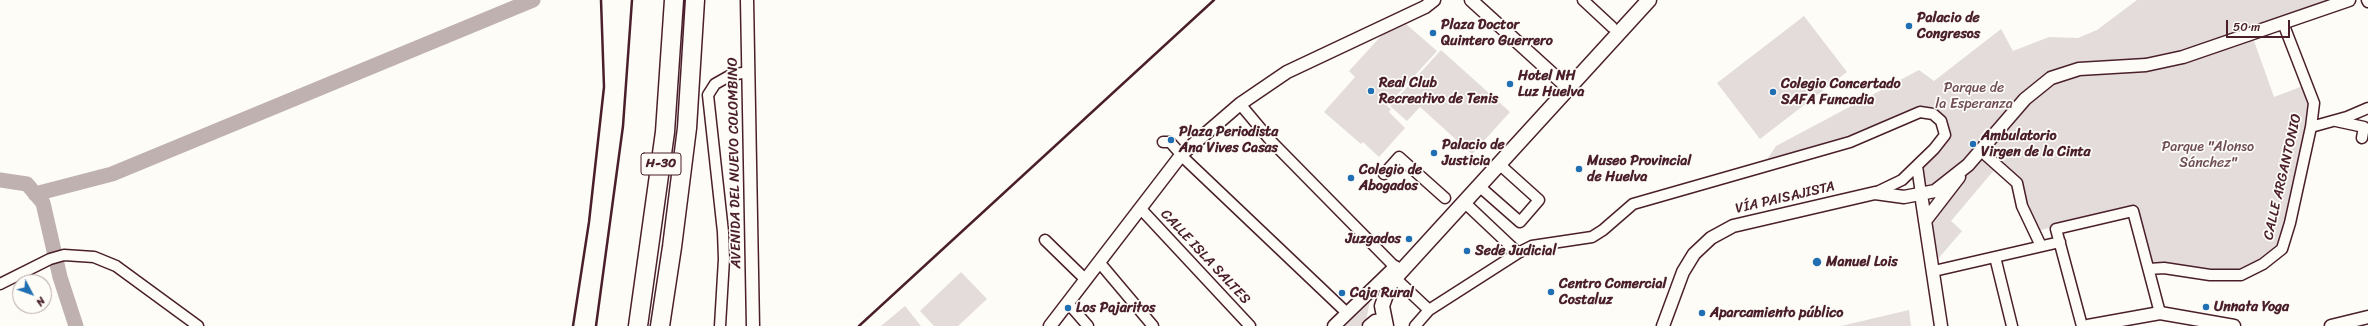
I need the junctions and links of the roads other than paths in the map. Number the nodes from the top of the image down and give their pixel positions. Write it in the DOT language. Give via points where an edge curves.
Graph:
graph roads {
  1 [pos="674,0"];
  2 [pos="695,0"];
  3 [pos="747,0"];
  4 [pos="1434,0"];
  5 [pos="1471,0"];
  6 [pos="1583,0"];
  7 [pos="1637,0"];
  8 [pos="1649,0"];
  9 [pos="2349,0"];
  10 [pos="2283,23"];
  11 [pos="1612,27"];
  12 [pos="748,72"];
  13 [pos="1565,86"];
  14 [pos="1240,104"];
  15 [pos="2368,108"];
  16 [pos="2368,114"];
  17 [pos="2332,121"];
  18 [pos="2364,126"];
  19 [pos="2311,127"];
  20 [pos="2362,138"];
  21 [pos="1163,142"];
  22 [pos="1980,150"];
  23 [pos="1182,154"];
  24 [pos="1499,164"];
  25 [pos="1968,165"];
  26 [pos="1917,166"];
  27 [pos="1384,174"];
  28 [pos="1479,186"];
  29 [pos="1875,193"];
  30 [pos="1921,194"];
  31 [pos="1445,198"];
  32 [pos="1464,202"];
  33 [pos="1140,208"];
  34 [pos="1925,221"];
  35 [pos="1045,240"];
  36 [pos="2060,242"];
  37 [pos="2041,246"];
  38 [pos="1518,253"];
  39 [pos="1995,257"];
  40 [pos="1099,262"];
  41 [pos="2149,269"];
  42 [pos="1934,271"];
  43 [pos="1395,272"];
  44 [pos="1086,280"];
  45 [pos="0,284"];
  46 [pos="1068,303"];
  47 [pos="1430,310"];
  48 [pos="1346,313"];
  49 [pos="2160,313"];
  50 [pos="2368,317"];
  51 [pos="2208,323"];
  52 [pos="1378,324"];
  53 [pos="198,326"];
  54 [pos="638,326"];
  55 [pos="660,326"];
  56 [pos="720,326"];
  57 [pos="753,326"];
  58 [pos="1050,326"];
  59 [pos="1088,326"];
  60 [pos="1153,326"];
  61 [pos="1250,326"];
  62 [pos="1334,326"];
  63 [pos="1414,326"];
  64 [pos="1663,326"];
  65 [pos="1941,326"];
  66 [pos="2012,326"];
  67 [pos="2082,326"];
  68 [pos="2088,326"];
  69 [pos="2234,326"];
  70 [pos="2331,326"];
  1 -- 54 [label="highway, H-30" via="665,132"];
  2 -- 55 [label="highway, H-30" via="687,128"];
  3 -- 12 [label="street, AVENIDA DEL NUEVO COLOMBINO"];
  4 -- 14 [label="street" via="1425,7 1287,72"];
  5 -- 13 [label="street"];
  6 -- 11 [label="street"];
  7 -- 11 [label="main road"];
  8 -- 13 [label="main road"];
  9 -- 10 [label="street"];
  10 -- 19 [label="street, CALLE ARGANTONIO" via="2314,103"];
  10 -- 22 [label="street" via="2183,57 2146,65 2079,69 2051,78 2025,99"];
  11 -- 13 [label="main road"];
  12 -- 56 [label="street" via="731,75 715,84 708,95 723,232"];
  12 -- 57 [label="street, AVENIDA DEL NUEVO COLOMBINO"];
  13 -- 24 [label="main road"];
  13 -- 43 [label="main road"];
  14 -- 23 [label="street"];
  14 -- 43 [label="street" via="1271,141"];
  15 -- 17 [label="street"];
  16 -- 18 [label="street"];
  17 -- 18 [label="street"];
  17 -- 19 [label="street"];
  18 -- 20 [label="street"];
  19 -- 41 [label="street, CALLE ARGANTONIO" via="2282,249 2263,264 2241,275 2210,275 2164,268"];
  21 -- 23 [label="street" via="1170,142"];
  22 -- 25 [label="street"];
  22 -- 37 [label="street" via="2017,183 2022,206"];
  23 -- 33 [label="street"];
  23 -- 48 [label="street"];
  24 -- 28 [label="main road"];
  24 -- 28 [label="street" via="1538,200 1520,222"];
  25 -- 30 [label="street" via="1934,191"];
  25 -- 34 [label="street"];
  26 -- 29 [label="street" via="1902,180"];
  26 -- 30 [label="street"];
  26 -- 38 [label="street" via="1944,135 1941,121 1933,114 1920,112 1850,142 1633,204 1592,237 1532,246"];
  27 -- 31 [label="street" via="1399,157"];
  28 -- 32 [label="main road"];
  29 -- 30 [label="street" via="1904,197"];
  29 -- 64 [label="street, VÍA PAISAJISTA" via="1733,226 1711,238 1694,254 1683,272"];
  30 -- 34 [label="street"];
  32 -- 38 [label="street"];
  32 -- 43 [label="main road"];
  33 -- 40 [label="street"];
  33 -- 61 [label="street, CALLE ISLA SALTES"];
  34 -- 42 [label="street"];
  35 -- 44 [label="street"];
  36 -- 37 [label="street"];
  36 -- 41 [label="street" via="2056,229 2133,211"];
  36 -- 67 [label="street"];
  37 -- 39 [label="street"];
  38 -- 47 [label="street"];
  39 -- 42 [label="street"];
  39 -- 66 [label="street"];
  40 -- 44 [label="street"];
  40 -- 60 [label="street"];
  41 -- 49 [label="street"];
  42 -- 65 [label="street"];
  43 -- 47 [label="street"];
  43 -- 48 [label="street"];
  43 -- 52 [label="main road"];
  44 -- 46 [label="street"];
  45 -- 53 [label="street" via="50,259 64,255 94,256 116,266"];
  46 -- 58 [label="street"];
  46 -- 59 [label="street"];
  47 -- 63 [label="street"];
  48 -- 62 [label="street"];
  49 -- 51 [label="street"];
  49 -- 68 [label="street"];
  50 -- 70 [label="street"];
  51 -- 69 [label="street"];
}
